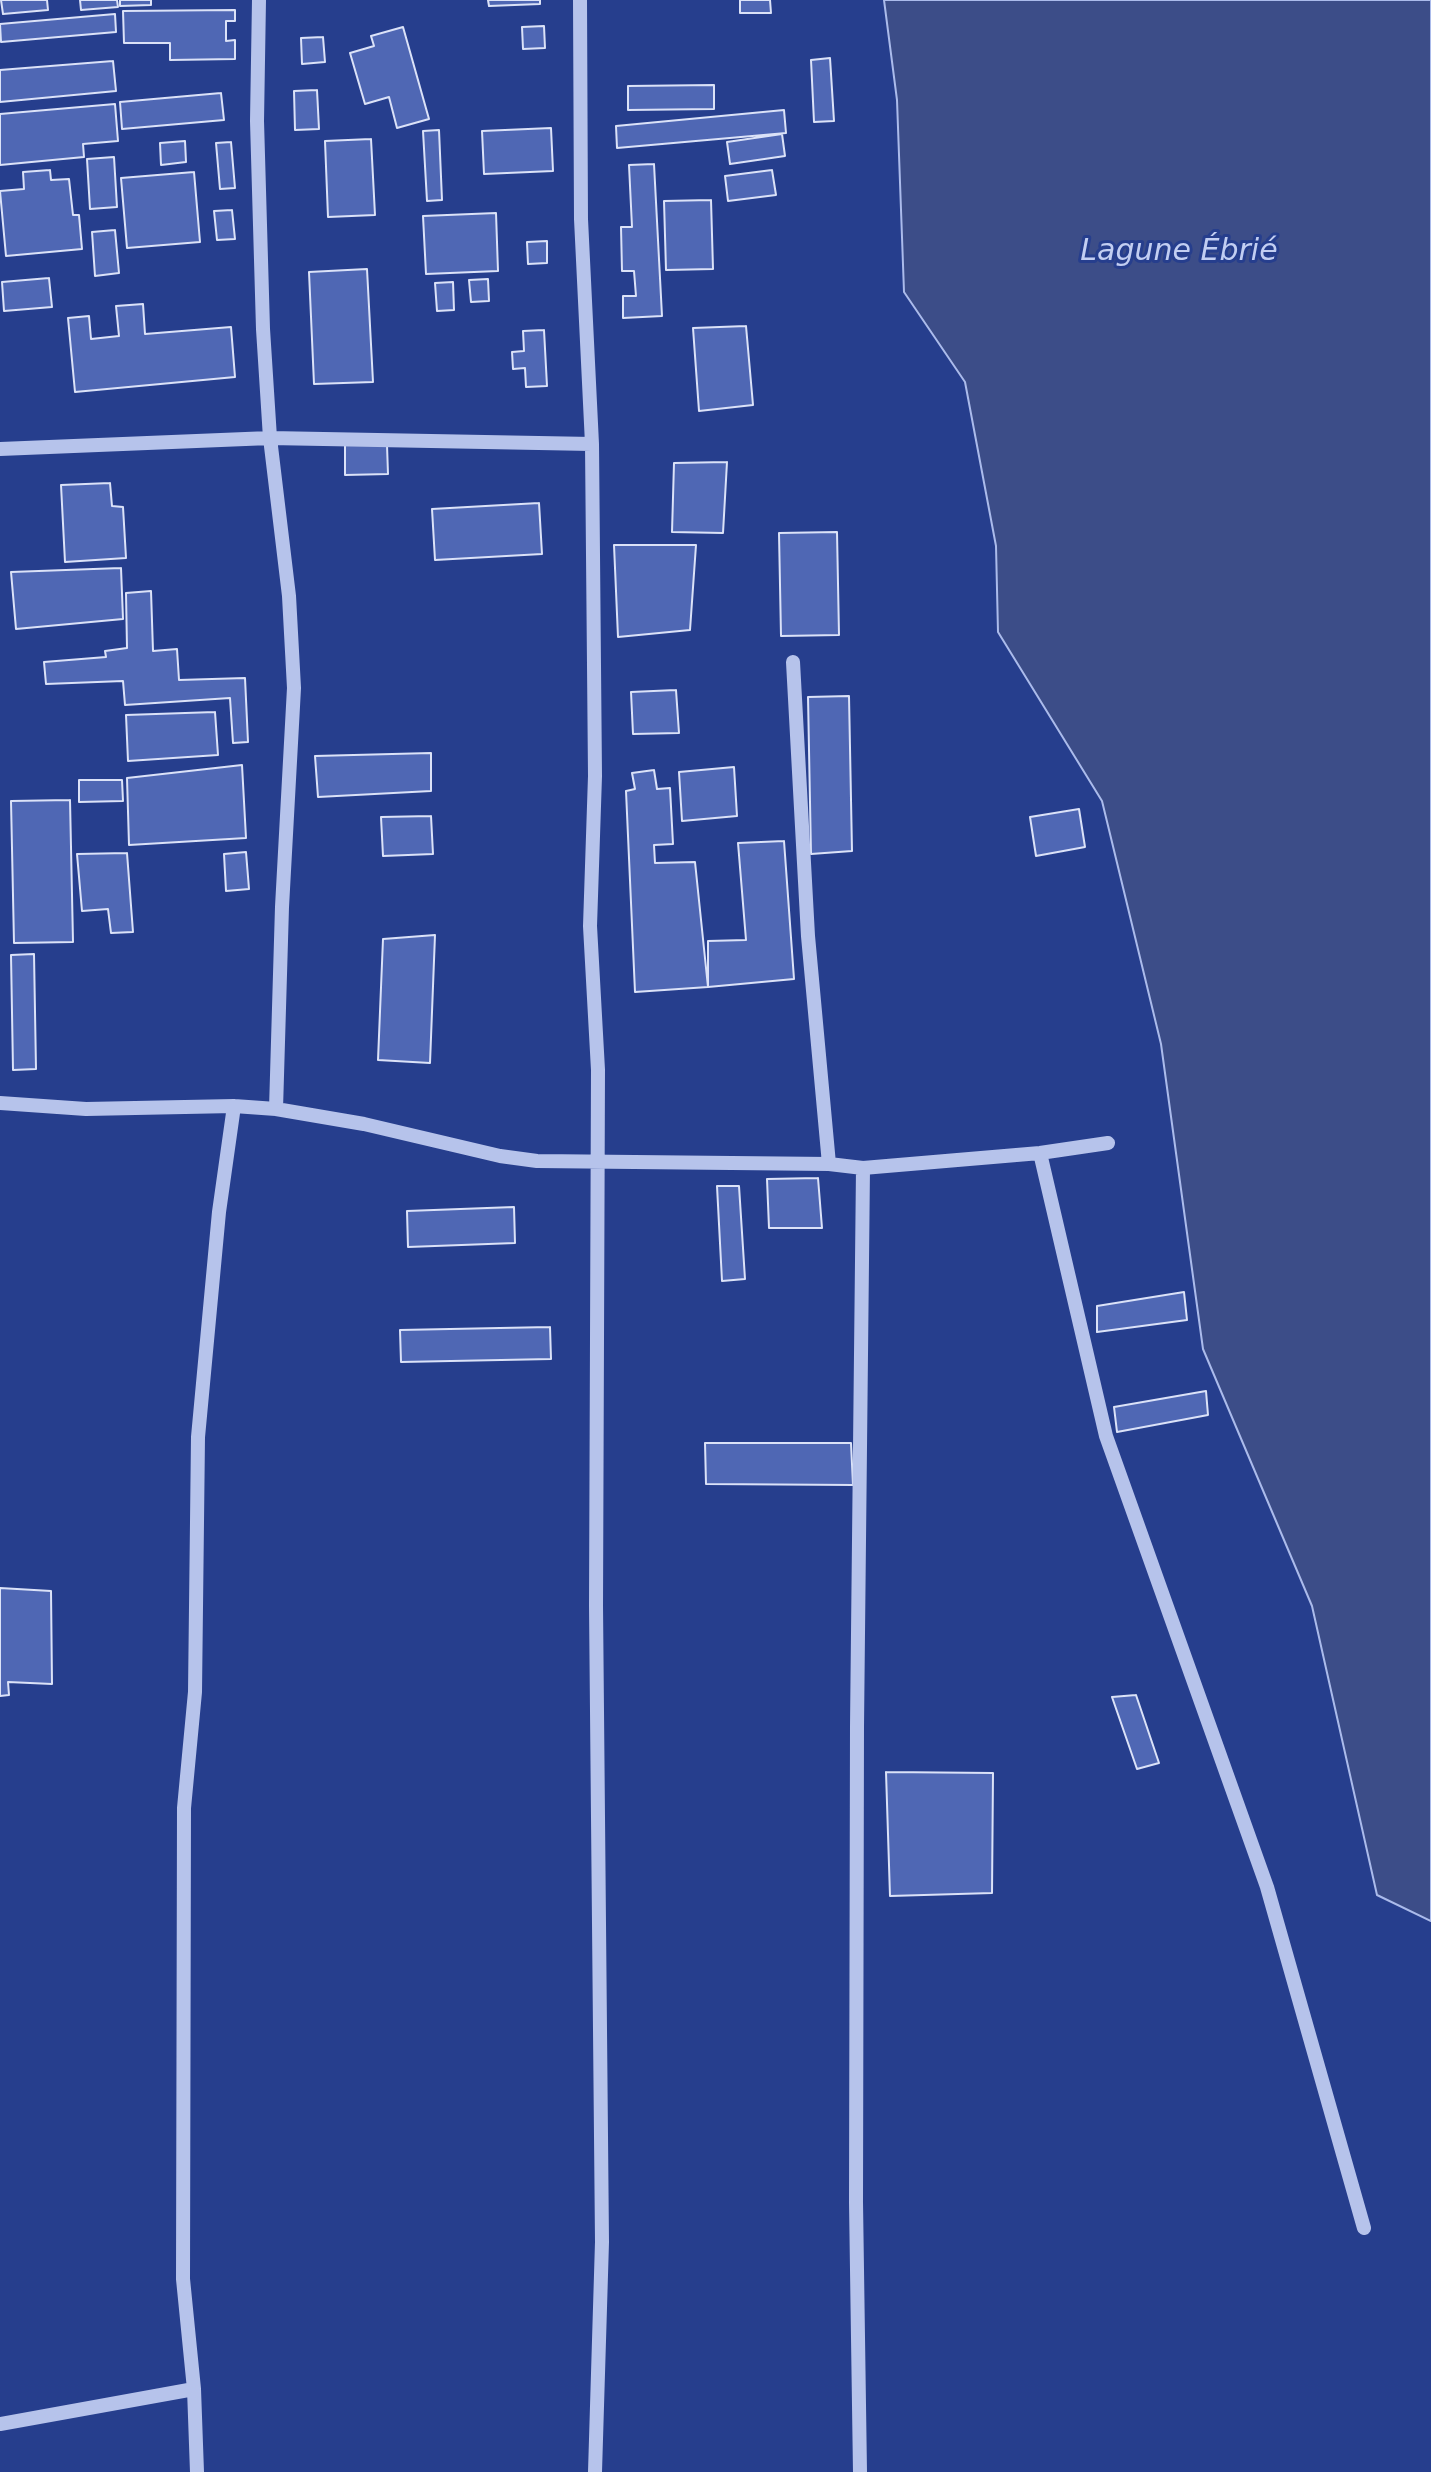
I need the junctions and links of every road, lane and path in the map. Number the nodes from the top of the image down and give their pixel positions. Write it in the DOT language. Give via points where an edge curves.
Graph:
graph roads {
  1 [pos="259,0"];
  2 [pos="580,0"];
  3 [pos="270,438"];
  4 [pos="592,444"];
  5 [pos="0,449"];
  6 [pos="793,662"];
  7 [pos="0,1103"];
  8 [pos="234,1106"];
  9 [pos="276,1109"];
  10 [pos="1108,1143"];
  11 [pos="1040,1153"];
  12 [pos="596,1162"];
  13 [pos="829,1164"];
  14 [pos="863,1168"];
  15 [pos="1364,2228"];
  16 [pos="194,2389"];
  17 [pos="0,2424"];
  18 [pos="197,2472"];
  19 [pos="595,2472"];
  20 [pos="860,2472"];
  1 -- 3 [label="street" via="257,121"];
  2 -- 4 [label="street" via="581,219"];
  3 -- 4 [label="street"];
  3 -- 5 [label="street"];
  3 -- 9 [label="street" via="294,688"];
  4 -- 12 [label="street" via="595,776 590,926 598,1070"];
  6 -- 13 [label="street" via="808,936"];
  7 -- 8 [label="street" via="86,1109"];
  8 -- 9 [label="street"];
  8 -- 16 [label="street" via="198,1437 195,1692 184,1808 183,2279"];
  9 -- 12 [label="street" via="500,1156"];
  10 -- 11 [label="street"];
  11 -- 14 [label="street"];
  11 -- 15 [label="street" via="1106,1436 1267,1887"];
  12 -- 13 [label="street"];
  12 -- 19 [label="street" via="602,2242"];
  13 -- 14 [label="street"];
  14 -- 20 [label="street" via="856,2202"];
  16 -- 17 [label="street"];
  16 -- 18 [label="street"];
}
